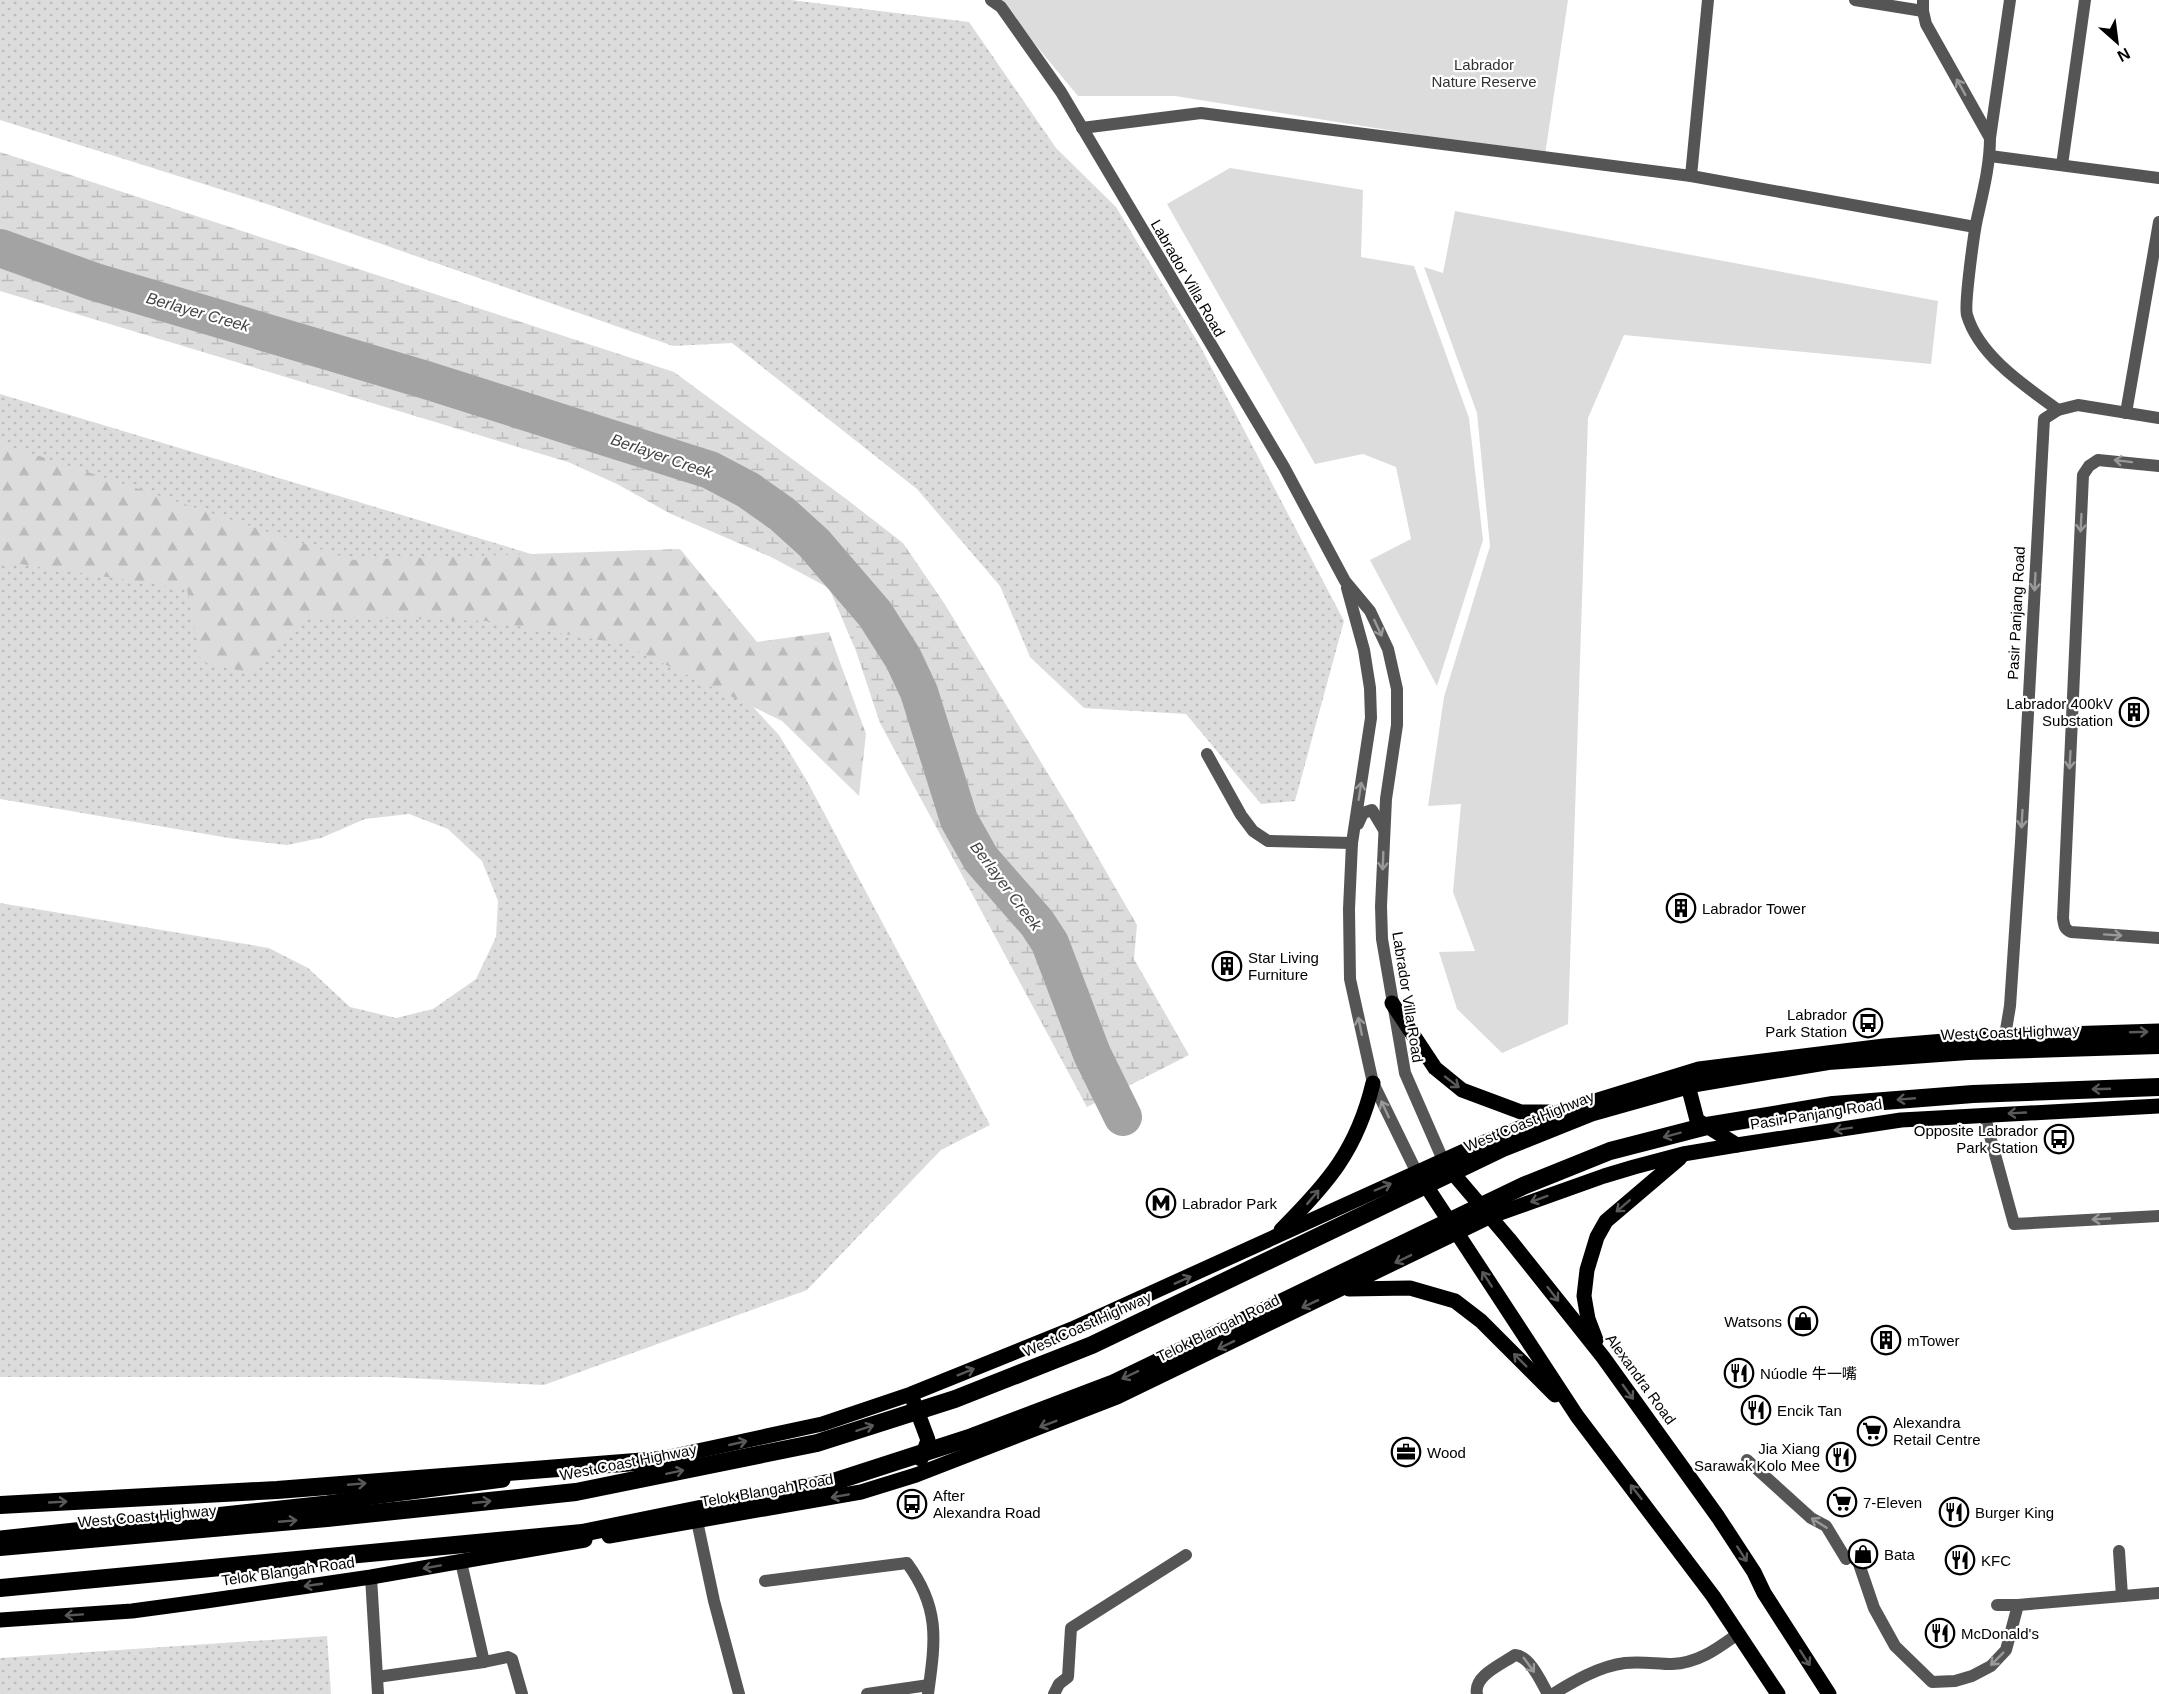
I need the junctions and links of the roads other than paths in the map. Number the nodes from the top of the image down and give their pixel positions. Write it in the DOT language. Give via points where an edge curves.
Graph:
graph roads {
  1 [pos="991,0"];
  2 [pos="1708,0"];
  3 [pos="1855,0"];
  4 [pos="2010,0"];
  5 [pos="2085,0"];
  6 [pos="1923,6"];
  7 [pos="1082,128"];
  8 [pos="1990,138"];
  9 [pos="1990,156"];
  10 [pos="2062,165"];
  11 [pos="1691,176"];
  12 [pos="2159,178"];
  13 [pos="2159,222"];
  14 [pos="1975,227"];
  15 [pos="2058,410"];
  16 [pos="2127,413"];
  17 [pos="2159,418"];
  18 [pos="2159,466"];
  19 [pos="1345,581"];
  20 [pos="1207,754"];
  21 [pos="1384,830"];
  22 [pos="1352,838"];
  23 [pos="2159,938"];
  24 [pos="1392,1003"];
  25 [pos="2159,1031"];
  26 [pos="2005,1036"];
  27 [pos="2159,1045"];
  28 [pos="1685,1074"];
  29 [pos="1373,1083"];
  30 [pos="2159,1087"];
  31 [pos="2159,1106"];
  32 [pos="1559,1112"];
  33 [pos="1984,1114"];
  34 [pos="1737,1144"];
  35 [pos="1683,1154"];
  36 [pos="1443,1160"];
  37 [pos="1417,1173"];
  38 [pos="2159,1216"];
  39 [pos="1489,1217"];
  40 [pos="1456,1233"];
  41 [pos="1272,1238"];
  42 [pos="1342,1289"];
  43 [pos="1603,1357"];
  44 [pos="911,1394"];
  45 [pos="1577,1416"];
  46 [pos="661,1460"];
  47 [pos="1747,1460"];
  48 [pos="916,1475"];
  49 [pos="0,1505"];
  50 [pos="697,1521"];
  51 [pos="0,1538"];
  52 [pos="0,1547"];
  53 [pos="2119,1551"];
  54 [pos="1186,1555"];
  55 [pos="461,1562"];
  56 [pos="371,1577"];
  57 [pos="765,1581"];
  58 [pos="0,1588"];
  59 [pos="2159,1593"];
  60 [pos="2122,1596"];
  61 [pos="1997,1605"];
  62 [pos="2018,1605"];
  63 [pos="0,1620"];
  64 [pos="1739,1633"];
  65 [pos="484,1662"];
  66 [pos="377,1677"];
  67 [pos="928,1689"];
  68 [pos="378,1694"];
  69 [pos="522,1694"];
  70 [pos="739,1694"];
  71 [pos="867,1694"];
  72 [pos="1054,1694"];
  73 [pos="1477,1694"];
  74 [pos="1551,1694"];
  75 [pos="1778,1694"];
  76 [pos="1829,1694"];
  1 -- 7 [label="street, Labrador Villa Road" via="1001,7"];
  2 -- 11 [label="street"];
  3 -- 6 [label="street"];
  4 -- 8 [label="street"];
  5 -- 10 [label="street"];
  8 -- 6 [label="street, one-way" via="1926,24"];
  7 -- 11 [label="street" via="1201,113"];
  7 -- 19 [label="street, Labrador Villa Road" via="1284,467"];
  8 -- 9 [label="street"];
  9 -- 10 [label="street"];
  9 -- 14 [label="street"];
  10 -- 12 [label="street"];
  11 -- 14 [label="street"];
  13 -- 16 [label="street"];
  14 -- 15 [label="street" via="1967,314 1982,345 2017,380"];
  15 -- 16 [label="street, Pasir Panjang Road" via="2079,405"];
  15 -- 26 [label="street, Pasir Panjang Road, one-way" via="2044,419 2021,842"];
  16 -- 17 [label="street, Pasir Panjang Road"];
  18 -- 23 [label="street, one-way" via="2098,460 2083,476 2063,918 2064,926 2071,932"];
  19 -- 21 [label="street, Labrador Villa Road, one-way" via="1370,611 1388,649 1397,689 1397,725"];
  22 -- 19 [label="street, Labrador Villa Road, one-way" via="1371,718 1370,688"];
  20 -- 22 [label="street" via="1241,815 1253,831 1268,841"];
  21 -- 22 [label="street" via="1372,810 1363,813"];
  21 -- 24 [label="street, Labrador Villa Road, one-way" via="1382,939"];
  29 -- 22 [label="street, Labrador Villa Road, one-way" via="1350,979"];
  24 -- 32 [label="main road, one-way" via="1435,1068 1462,1090 1521,1112"];
  24 -- 36 [label="street, Labrador Villa Road" via="1405,1073"];
  26 -- 25 [label="main road, one-way"];
  26 -- 28 [label="main road" via="1884,1046"];
  52 -- 27 [label="highway, West Coast Highway, one-way" via="576,1492 817,1443 955,1399 1092,1345 1503,1148 1593,1112 1696,1083 1828,1061 1968,1051"];
  28 -- 32 [label="main road"];
  28 -- 34 [label="main road" via="1697,1120"];
  37 -- 29 [label="street, Labrador Villa Road, one-way"];
  41 -- 29 [label="main road, one-way" via="1309,1202 1344,1159"];
  30 -- 58 [label="highway, one-way" via="1973,1094 1833,1105 1707,1126 1610,1151 1523,1186 1112,1384 972,1437 833,1482 582,1533"];
  31 -- 33 [label="main road, Pasir Panjang Road, one-way"];
  32 -- 36 [label="main road"];
  33 -- 34 [label="main road, Pasir Panjang Road, one-way" via="1901,1120"];
  38 -- 33 [label="street, one-way" via="2014,1224"];
  34 -- 35 [label="main road, Pasir Panjang Road"];
  35 -- 39 [label="main road, Pasir Panjang Road, one-way" via="1604,1176"];
  35 -- 43 [label="main road, one-way" via="1606,1221 1596,1237 1584,1296 1588,1319"];
  36 -- 37 [label="main road"];
  36 -- 39 [label="main road, Alexandra Road"];
  37 -- 40 [label="main road"];
  41 -- 37 [label="main road, one-way"];
  39 -- 40 [label="main road, Telok Blangah Road"];
  39 -- 43 [label="main road, Alexandra Road, one-way"];
  40 -- 42 [label="main road, Telok Blangah Road, one-way"];
  45 -- 40 [label="main road, one-way"];
  44 -- 41 [label="main road, one-way" via="1072,1329"];
  45 -- 42 [label="main road, one-way" via="1481,1321 1455,1301 1410,1288"];
  42 -- 48 [label="main road, Telok Blangah Road, one-way" via="1117,1397"];
  43 -- 76 [label="main road, Alexandra Road, one-way" via="1718,1517"];
  46 -- 44 [label="main road, one-way" via="822,1424"];
  44 -- 48 [label="main road" via="928,1440"];
  64 -- 45 [label="main road, one-way"];
  49 -- 46 [label="highway, one-way" via="277,1490"];
  46 -- 51 [label="main road" via="327,1503"];
  62 -- 47 [label="street, one-way" via="2006,1650 1991,1666 1955,1681 1932,1682 1895,1646 1852,1560 1826,1526 1811,1518"];
  48 -- 50 [label="main road, Telok Blangah Road, one-way" via="861,1492"];
  50 -- 55 [label="main road, Telok Blangah Road"];
  50 -- 70 [label="street"];
  53 -- 60 [label="street"];
  54 -- 72 [label="street" via="1071,1628 1068,1677"];
  55 -- 56 [label="main road, Telok Blangah Road, one-way"];
  55 -- 65 [label="street"];
  56 -- 63 [label="main road, Telok Blangah Road, one-way" via="132,1611"];
  56 -- 66 [label="street"];
  57 -- 67 [label="street" via="907,1563 933,1615 934,1654"];
  59 -- 60 [label="street"];
  60 -- 62 [label="street"];
  61 -- 62 [label="street"];
  64 -- 74 [label="street" via="1692,1661 1624,1663"];
  64 -- 75 [label="main road"];
  65 -- 66 [label="street"];
  65 -- 69 [label="street" via="513,1659"];
  66 -- 68 [label="street"];
  67 -- 71 [label="street"];
  73 -- 74 [label="street, one-way" via="1479,1680 1519,1655"];
}
